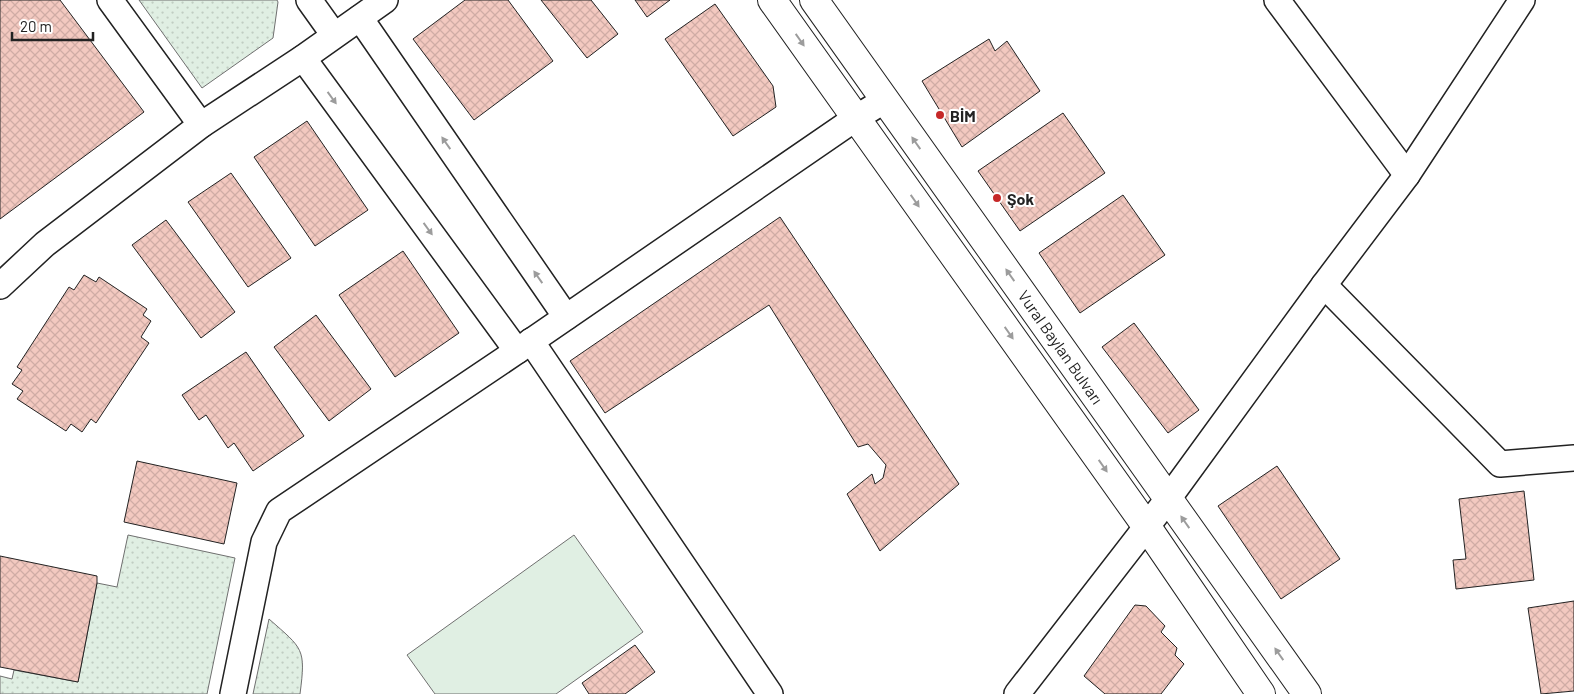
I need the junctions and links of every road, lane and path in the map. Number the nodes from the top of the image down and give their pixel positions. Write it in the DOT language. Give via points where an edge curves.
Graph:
graph roads {
  1 [pos="110,0"];
  2 [pos="310,0"];
  3 [pos="385,0"];
  4 [pos="772,0"];
  5 [pos="814,0"];
  6 [pos="1277,0"];
  7 [pos="1522,0"];
  8 [pos="360,18"];
  9 [pos="334,35"];
  10 [pos="303,58"];
  11 [pos="886,100"];
  12 [pos="856,118"];
  13 [pos="201,126"];
  14 [pos="1407,175"];
  15 [pos="1324,285"];
  16 [pos="0,286"];
  17 [pos="566,317"];
  18 [pos="524,346"];
  19 [pos="1574,458"];
  20 [pos="1168,498"];
  21 [pos="1147,527"];
  22 [pos="232,694"];
  23 [pos="770,694"];
  24 [pos="1017,694"];
  25 [pos="1261,694"];
  26 [pos="1308,694"];
  1 -- 13 [label="street"];
  2 -- 9 [label="street"];
  3 -- 8 [label="street"];
  4 -- 12 [label="main road, one-way"];
  5 -- 11 [label="main road, Vural Baylan Bulvarı"];
  6 -- 14 [label="street"];
  7 -- 14 [label="street"];
  8 -- 9 [label="street"];
  17 -- 8 [label="street, one-way"];
  9 -- 10 [label="street"];
  10 -- 13 [label="street"];
  10 -- 18 [label="street, one-way"];
  11 -- 12 [label="street"];
  20 -- 11 [label="main road, Vural Baylan Bulvarı, one-way"];
  12 -- 17 [label="street"];
  12 -- 21 [label="main road, one-way"];
  13 -- 16 [label="street" via="45,244"];
  14 -- 15 [label="street"];
  15 -- 19 [label="street" via="1500,464"];
  15 -- 20 [label="street"];
  17 -- 18 [label="street"];
  18 -- 22 [label="street" via="279,511 264,542"];
  18 -- 23 [label="street"];
  20 -- 21 [label="street"];
  26 -- 20 [label="main road, Vural Baylan Bulvarı, one-way"];
  21 -- 24 [label="street"];
  21 -- 25 [label="main road"];
}
